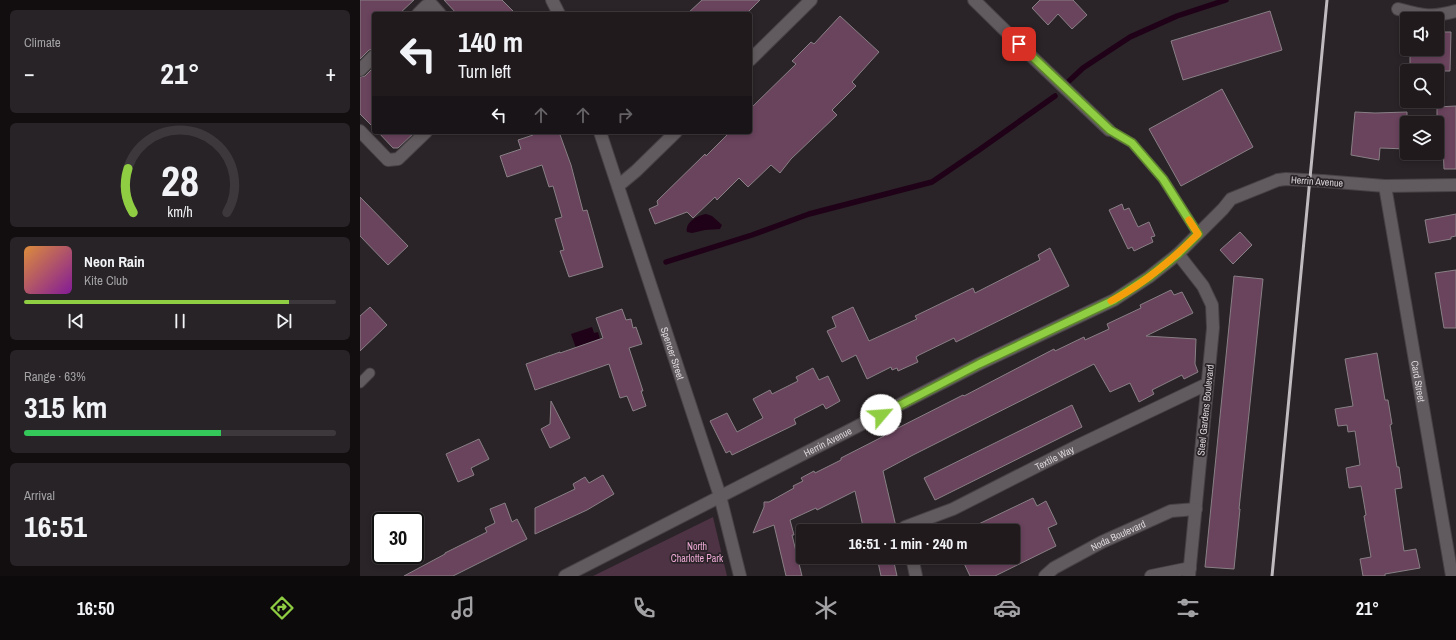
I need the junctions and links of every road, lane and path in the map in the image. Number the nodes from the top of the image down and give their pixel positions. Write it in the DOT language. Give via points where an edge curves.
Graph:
graph roads {
  1 [pos="552,0"];
  2 [pos="811,0"];
  3 [pos="974,0"];
  4 [pos="1398,9"];
  5 [pos="1456,11"];
  6 [pos="420,12"];
  7 [pos="438,12"];
  8 [pos="558,12"];
  9 [pos="372,58"];
  10 [pos="752,58"];
  11 [pos="360,70"];
  12 [pos="1110,130"];
  13 [pos="360,131"];
  14 [pos="424,134"];
  15 [pos="601,134"];
  16 [pos="674,134"];
  17 [pos="1456,185"];
  18 [pos="618,186"];
  19 [pos="1385,186"];
  20 [pos="1198,234"];
  21 [pos="1178,254"];
  22 [pos="370,373"];
  23 [pos="360,383"];
  24 [pos="1207,384"];
  25 [pos="720,496"];
  26 [pos="1196,509"];
  27 [pos="913,524"];
  28 [pos="913,564"];
  29 [pos="1190,572"];
  30 [pos="565,576"];
  31 [pos="740,576"];
  32 [pos="916,576"];
  33 [pos="1045,576"];
  34 [pos="1151,576"];
  35 [pos="1452,576"];
  1 -- 8 [label="street"];
  2 -- 10 [label="street"];
  3 -- 12 [label="street"];
  4 -- 5 [label="street" via="1432,16"];
  6 -- 7 [label="street" via="426,6 432,5"];
  9 -- 11 [label="street"];
  12 -- 20 [label="lane" via="1132,143 1163,179"];
  13 -- 14 [label="street" via="388,160 398,159"];
  15 -- 18 [label="street, Spencer Street"];
  16 -- 18 [label="street"];
  17 -- 19 [label="street, Herrin Avenue"];
  18 -- 25 [label="street, Spencer Street"];
  19 -- 20 [label="street, Herrin Avenue" via="1278,180 1231,199"];
  19 -- 35 [label="street, Card Street"];
  20 -- 21 [label="street, Herrin Avenue"];
  21 -- 24 [label="street, Steel Gardens Boulevard" via="1204,286 1212,305 1213,328"];
  21 -- 25 [label="street, Herrin Avenue" via="1114,300 973,367"];
  22 -- 23 [label="lane"];
  24 -- 26 [label="street, Steel Gardens Boulevard"];
  24 -- 27 [label="street, Textile Way" via="953,509"];
  25 -- 30 [label="street, Herrin Avenue"];
  25 -- 31 [label="street, Spencer Street"];
  26 -- 29 [label="street, Steel Gardens Boulevard"];
  26 -- 33 [label="street, Noda Boulevard" via="1171,511 1102,542 1054,568"];
  28 -- 32 [label="street"];
  29 -- 34 [label="street"];
}
